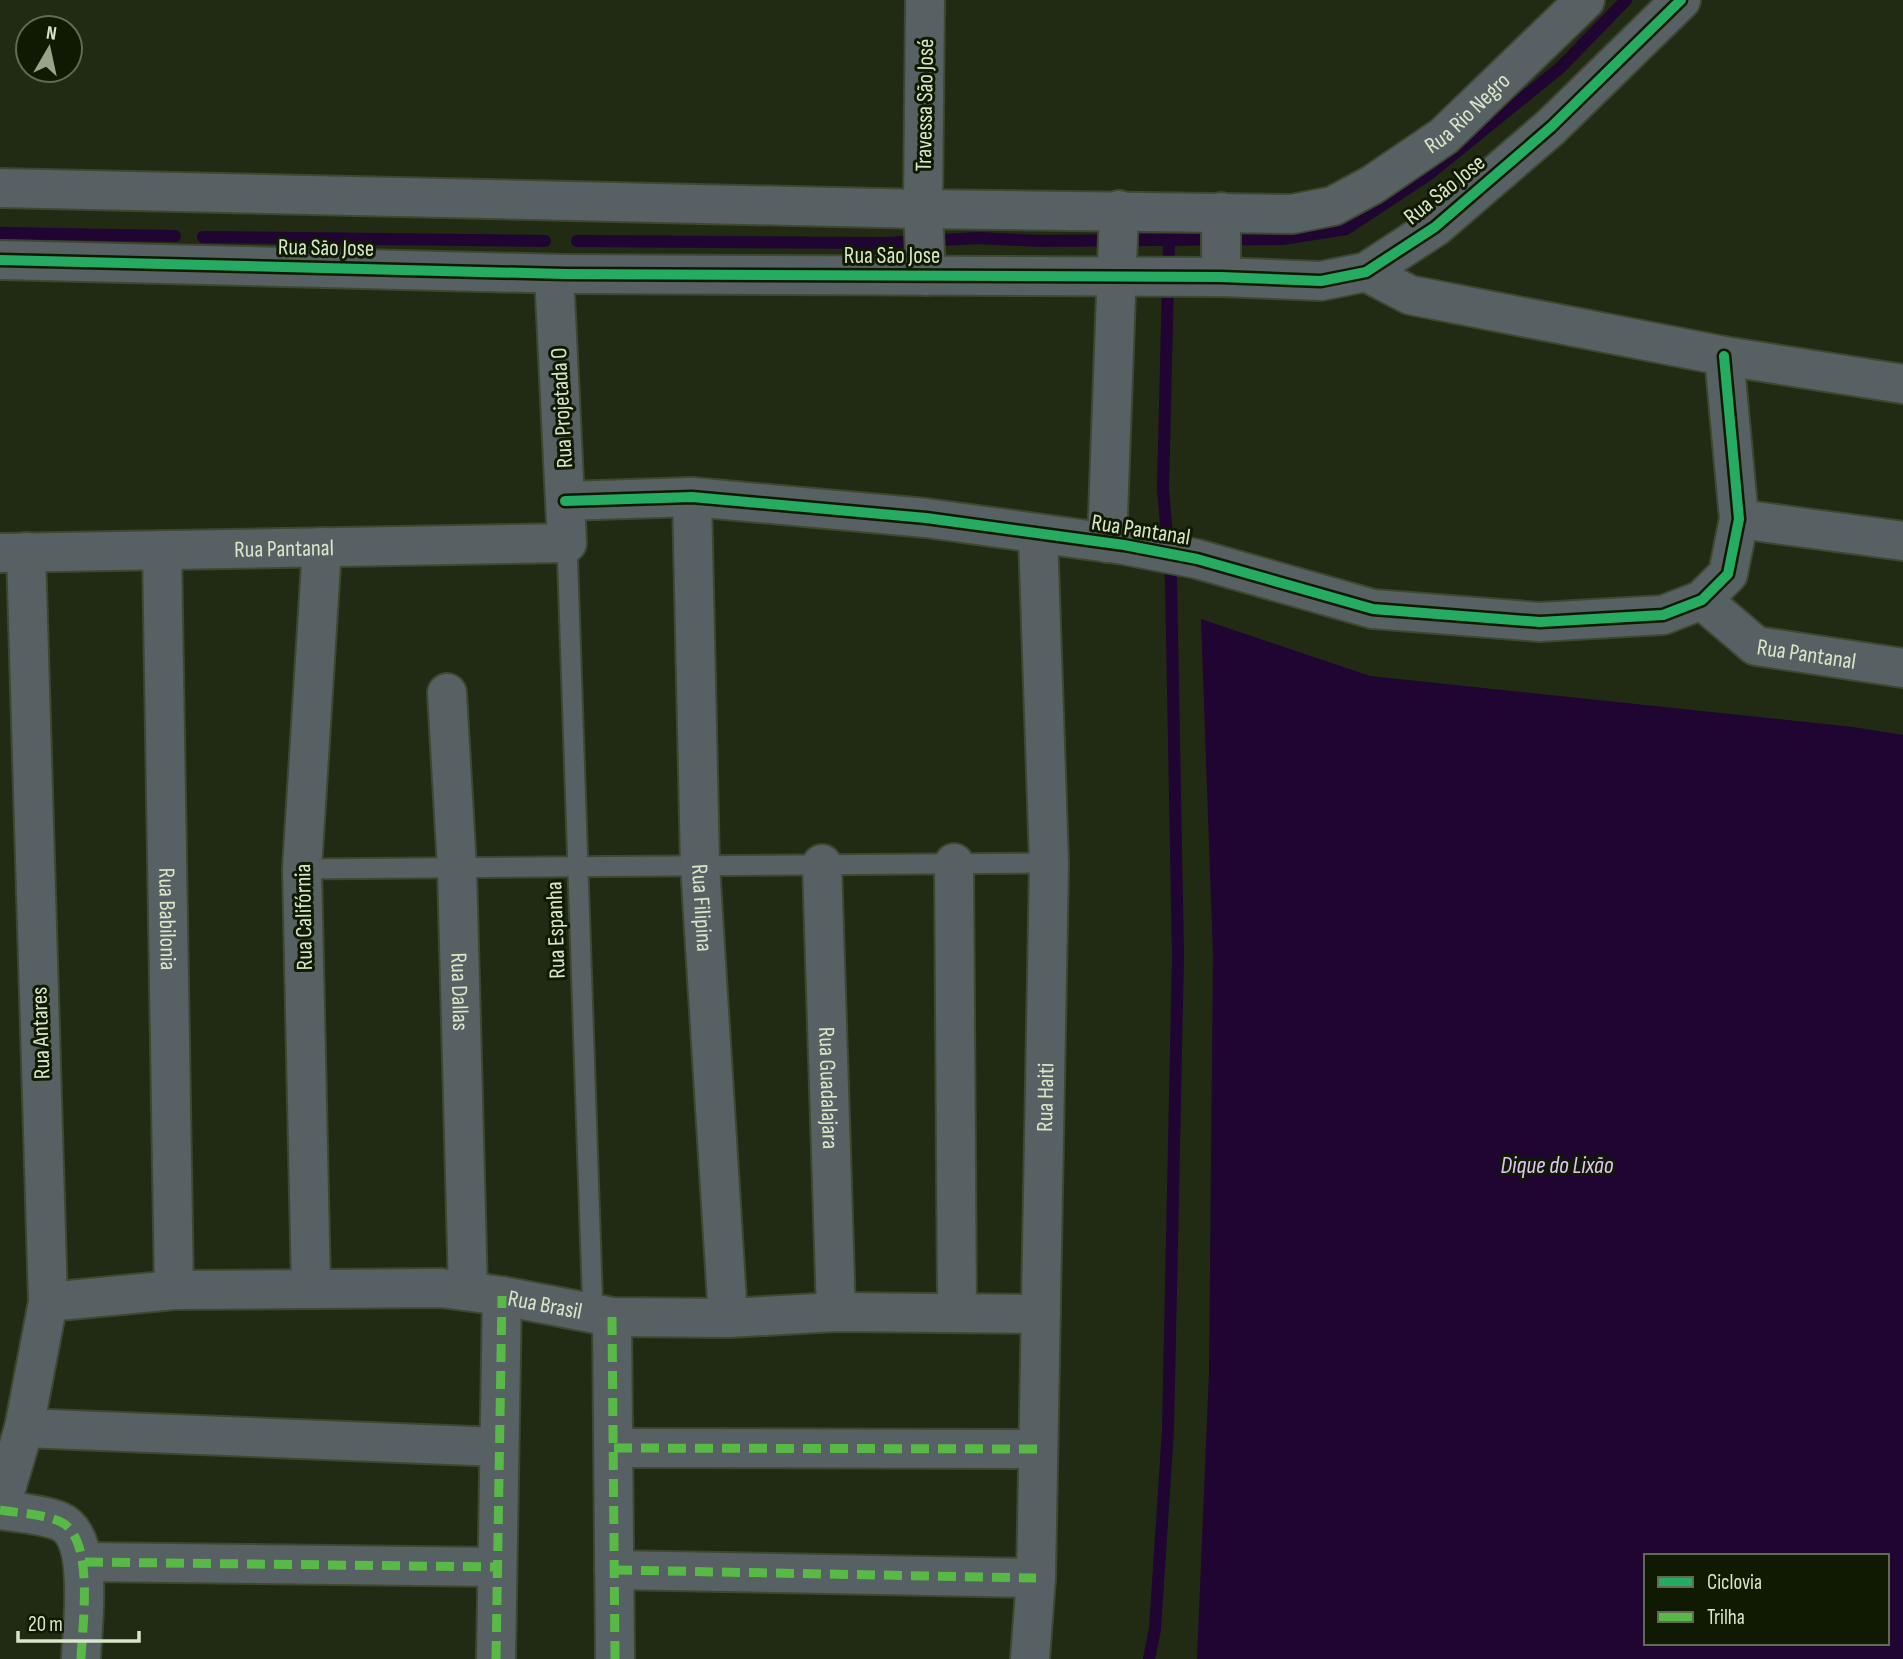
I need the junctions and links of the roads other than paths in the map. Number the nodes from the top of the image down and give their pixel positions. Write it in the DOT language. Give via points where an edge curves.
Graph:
graph roads {
  1 [pos="926,0"];
  2 [pos="1585,0"];
  3 [pos="1681,0"];
  4 [pos="0,188"];
  5 [pos="1333,206"];
  6 [pos="923,213"];
  7 [pos="1121,249"];
  8 [pos="1217,249"];
  9 [pos="0,260"];
  10 [pos="1366,272"];
  11 [pos="926,273"];
  12 [pos="554,274"];
  13 [pos="1724,356"];
  14 [pos="1903,384"];
  15 [pos="692,497"];
  16 [pos="565,501"];
  17 [pos="1739,519"];
  18 [pos="1038,535"];
  19 [pos="1903,541"];
  20 [pos="567,543"];
  21 [pos="1115,544"];
  22 [pos="322,547"];
  23 [pos="162,550"];
  24 [pos="13,552"];
  25 [pos="1702,600"];
  26 [pos="1903,668"];
  27 [pos="447,693"];
  28 [pos="954,863"];
  29 [pos="1049,863"];
  30 [pos="822,864"];
  31 [pos="700,865"];
  32 [pos="578,866"];
  33 [pos="457,867"];
  34 [pos="302,869"];
  35 [pos="311,1288"];
  36 [pos="174,1290"];
  37 [pos="485,1293"];
  38 [pos="48,1302"];
  39 [pos="957,1311"];
  40 [pos="836,1312"];
  41 [pos="1041,1314"];
  42 [pos="603,1316"];
  43 [pos="728,1318"];
  44 [pos="24,1429"];
  45 [pos="499,1447"];
  46 [pos="614,1448"];
  47 [pos="1038,1449"];
  48 [pos="0,1509"];
  49 [pos="85,1562"];
  50 [pos="497,1567"];
  51 [pos="614,1570"];
  52 [pos="1036,1578"];
  53 [pos="81,1659"];
  54 [pos="496,1659"];
  55 [pos="615,1659"];
  56 [pos="1030,1659"];
  1 -- 6 [label="street, Travessa São José"];
  2 -- 5 [label="street, Rua Rio Negro" via="1444,136 1373,186"];
  3 -- 10 [label="street, Rua Sāo Jose" via="1550,127 1435,227"];
  4 -- 6 [label="street, Rua Sāo Jose"];
  5 -- 8 [label="street, Rua Sāo Jose" via="1292,214"];
  6 -- 7 [label="street, Rua Sāo Jose"];
  6 -- 11 [label="street, Travessa São José"];
  7 -- 8 [label="street, Rua Sāo Jose"];
  7 -- 8 [label="street, Rua Sāo Jose"];
  7 -- 11 [label="street, Rua Sāo Jose"];
  7 -- 21 [label="street"];
  8 -- 10 [label="street, Rua Sāo Jose" via="1321,281"];
  9 -- 12 [label="street, Rua Sāo Jose"];
  10 -- 13 [label="street" via="1410,295"];
  11 -- 12 [label="street, Rua Sāo Jose"];
  12 -- 16 [label="street, Rua Projetada O"];
  13 -- 14 [label="street"];
  13 -- 17 [label="street"];
  15 -- 16 [label="street, Rua Pantanal"];
  15 -- 18 [label="street, Rua Pantanal" via="926,518"];
  15 -- 31 [label="street, Rua Filipina"];
  16 -- 20 [label="street, Rua Projetada O"];
  17 -- 19 [label="street"];
  17 -- 25 [label="street" via="1728,574"];
  18 -- 21 [label="street, Rua Pantanal"];
  18 -- 29 [label="street, Rua Haiti"];
  20 -- 22 [label="street, Rua Pantanal"];
  20 -- 32 [label="lane, Rua Espanha"];
  21 -- 25 [label="street, Rua Pantanal" via="1198,559 1387,610 1540,622 1663,615"];
  22 -- 23 [label="street, Rua Pantanal"];
  22 -- 34 [label="street, Rua Califórnia"];
  23 -- 24 [label="street, Rua Pantanal"];
  23 -- 36 [label="street, Rua Babilonia"];
  24 -- 38 [label="street, Rua Antares"];
  25 -- 26 [label="street, Rua Pantanal" via="1756,646"];
  27 -- 33 [label="street, Rua Dallas"];
  28 -- 29 [label="lane"];
  28 -- 30 [label="lane"];
  28 -- 39 [label="street"];
  29 -- 41 [label="street, Rua Haiti"];
  30 -- 31 [label="lane"];
  30 -- 40 [label="street, Rua Guadalajara"];
  31 -- 32 [label="lane"];
  31 -- 43 [label="street, Rua Filipina"];
  32 -- 33 [label="lane"];
  32 -- 42 [label="lane, Rua Espanha"];
  33 -- 34 [label="lane"];
  33 -- 37 [label="street, Rua Dallas"];
  34 -- 35 [label="street, Rua Califórnia"];
  35 -- 36 [label="street, Rua Brasil"];
  35 -- 37 [label="street, Rua Brasil"];
  36 -- 38 [label="street, Rua Brasil"];
  37 -- 42 [label="street, Rua Brasil"];
  37 -- 45 [label="street, Rua Dallas"];
  38 -- 44 [label="street, Rua Antares"];
  39 -- 40 [label="street, Rua Brasil"];
  39 -- 41 [label="street, Rua Brasil"];
  40 -- 43 [label="street, Rua Brasil"];
  41 -- 47 [label="street, Rua Haiti"];
  42 -- 43 [label="street, Rua Brasil"];
  42 -- 46 [label="street"];
  44 -- 45 [label="street"];
  44 -- 48 [label="street, Rua Antares"];
  45 -- 50 [label="street, Rua Dallas"];
  46 -- 47 [label="street"];
  46 -- 51 [label="street"];
  47 -- 52 [label="street, Rua Haiti"];
  48 -- 49 [label="street" via="60,1521 73,1531"];
  49 -- 50 [label="street"];
  49 -- 53 [label="street"];
  50 -- 54 [label="street, Rua Dallas"];
  51 -- 52 [label="street"];
  51 -- 55 [label="street"];
  52 -- 56 [label="street, Rua Haiti"];
}
